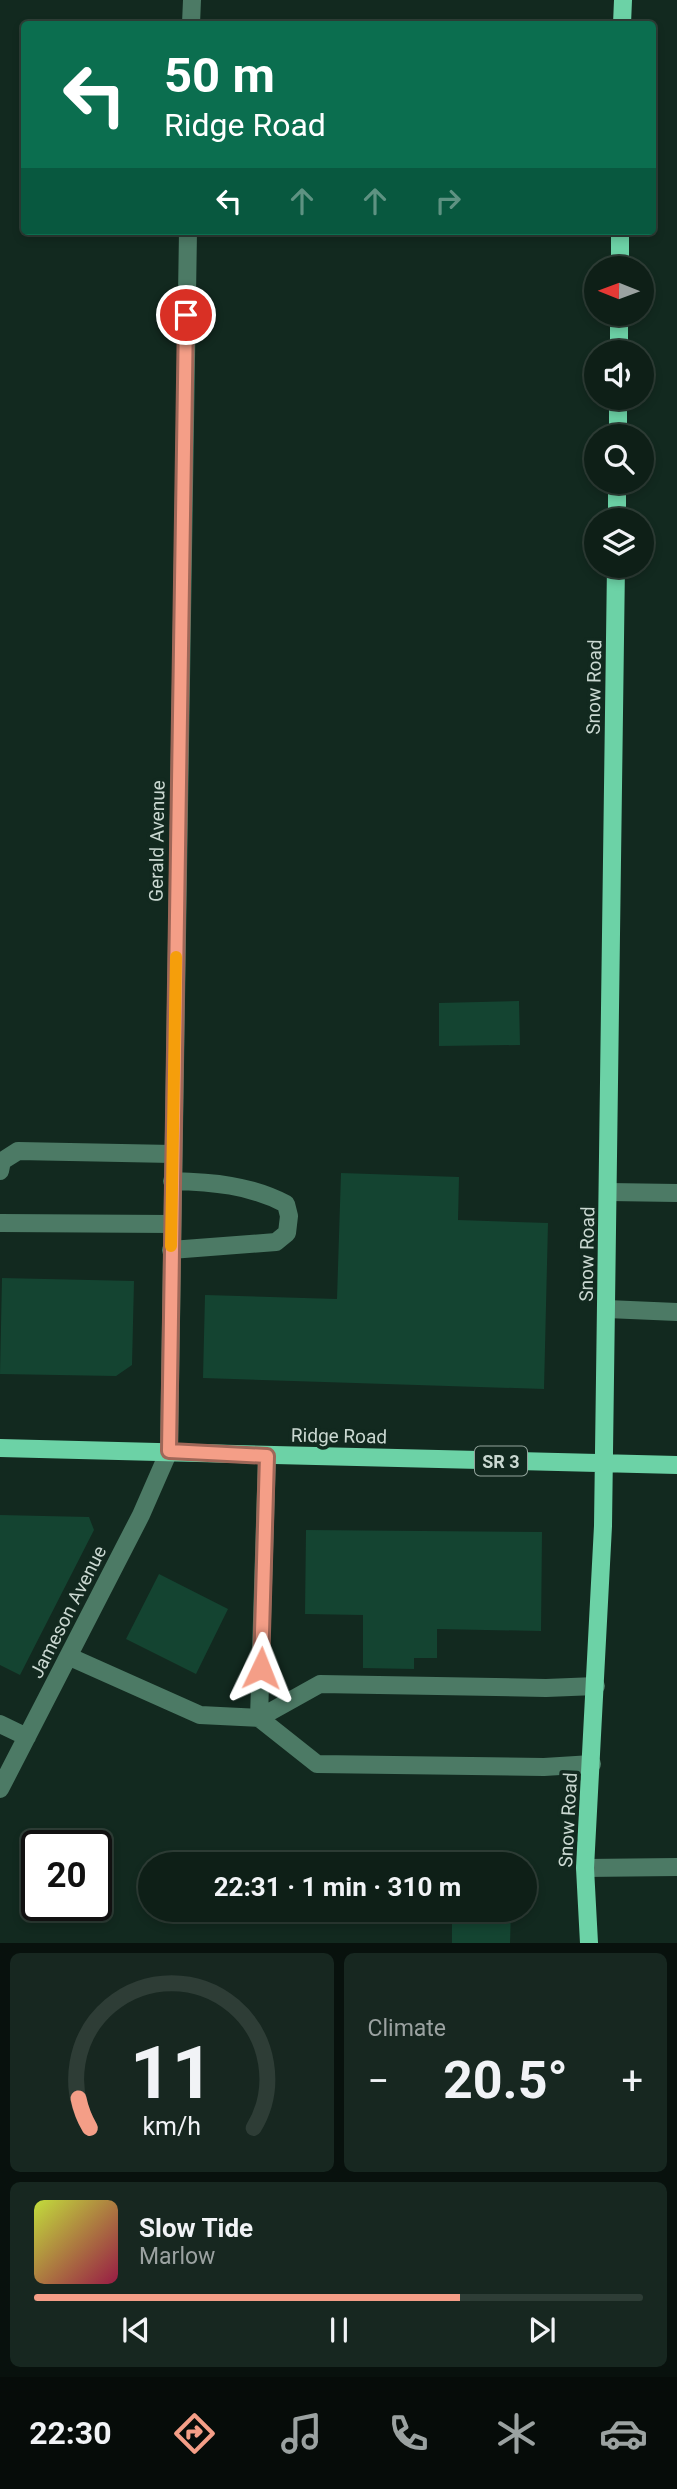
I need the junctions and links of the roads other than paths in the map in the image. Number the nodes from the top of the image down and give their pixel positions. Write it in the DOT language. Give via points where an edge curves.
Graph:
graph roads {
  1 [pos="192,0"];
  2 [pos="623,0"];
  3 [pos="191,21"];
  4 [pos="622,21"];
  5 [pos="188,235"];
  6 [pos="620,235"];
  7 [pos="620,256"];
  8 [pos="616,578"];
  9 [pos="173,1154"];
  10 [pos="0,1171"];
  11 [pos="172,1181"];
  12 [pos="609,1192"];
  13 [pos="677,1193"];
  14 [pos="0,1223"];
  15 [pos="172,1224"];
  16 [pos="171,1250"];
  17 [pos="607,1309"];
  18 [pos="677,1312"];
  19 [pos="0,1448"];
  20 [pos="169,1451"];
  21 [pos="267,1456"];
  22 [pos="604,1464"];
  23 [pos="677,1465"];
  24 [pos="70,1657"];
  25 [pos="596,1686"];
  26 [pos="259,1718"];
  27 [pos="0,1724"];
  28 [pos="27,1737"];
  29 [pos="592,1764"];
  30 [pos="0,1789"];
  31 [pos="677,1867"];
  32 [pos="585,1868"];
  33 [pos="589,1943"];
  1 -- 3 [label="street"];
  2 -- 4 [label="main road"];
  5 -- 9 [label="street, Gerald Avenue"];
  6 -- 7 [label="main road"];
  8 -- 12 [label="main road, Snow Road"];
  9 -- 10 [label="street" via="18,1151 2,1161"];
  9 -- 11 [label="street, Gerald Avenue"];
  11 -- 15 [label="street, Gerald Avenue"];
  11 -- 16 [label="street" via="247,1188 286,1203 289,1216 287,1233 276,1242"];
  12 -- 13 [label="street"];
  12 -- 17 [label="main road, Snow Road"];
  14 -- 15 [label="street"];
  15 -- 16 [label="street, Gerald Avenue"];
  16 -- 20 [label="street, Gerald Avenue"];
  17 -- 18 [label="street"];
  17 -- 22 [label="main road, Snow Road"];
  19 -- 20 [label="main road, Ridge Road / SR 3"];
  20 -- 21 [label="main road, Ridge Road / SR 3"];
  20 -- 24 [label="street, Jameson Avenue"];
  21 -- 22 [label="main road, Ridge Road / SR 3"];
  21 -- 26 [label="street"];
  22 -- 23 [label="main road, Ridge Road / SR 3"];
  22 -- 25 [label="main road, Snow Road"];
  24 -- 26 [label="street" via="200,1715"];
  24 -- 28 [label="street, Jameson Avenue"];
  25 -- 26 [label="street" via="320,1684"];
  25 -- 29 [label="main road, Snow Road"];
  26 -- 29 [label="street" via="317,1764"];
  27 -- 28 [label="street"];
  28 -- 30 [label="street, Jameson Avenue"];
  29 -- 32 [label="main road, Snow Road"];
  31 -- 32 [label="street"];
  32 -- 33 [label="main road, Snow Road"];
}
